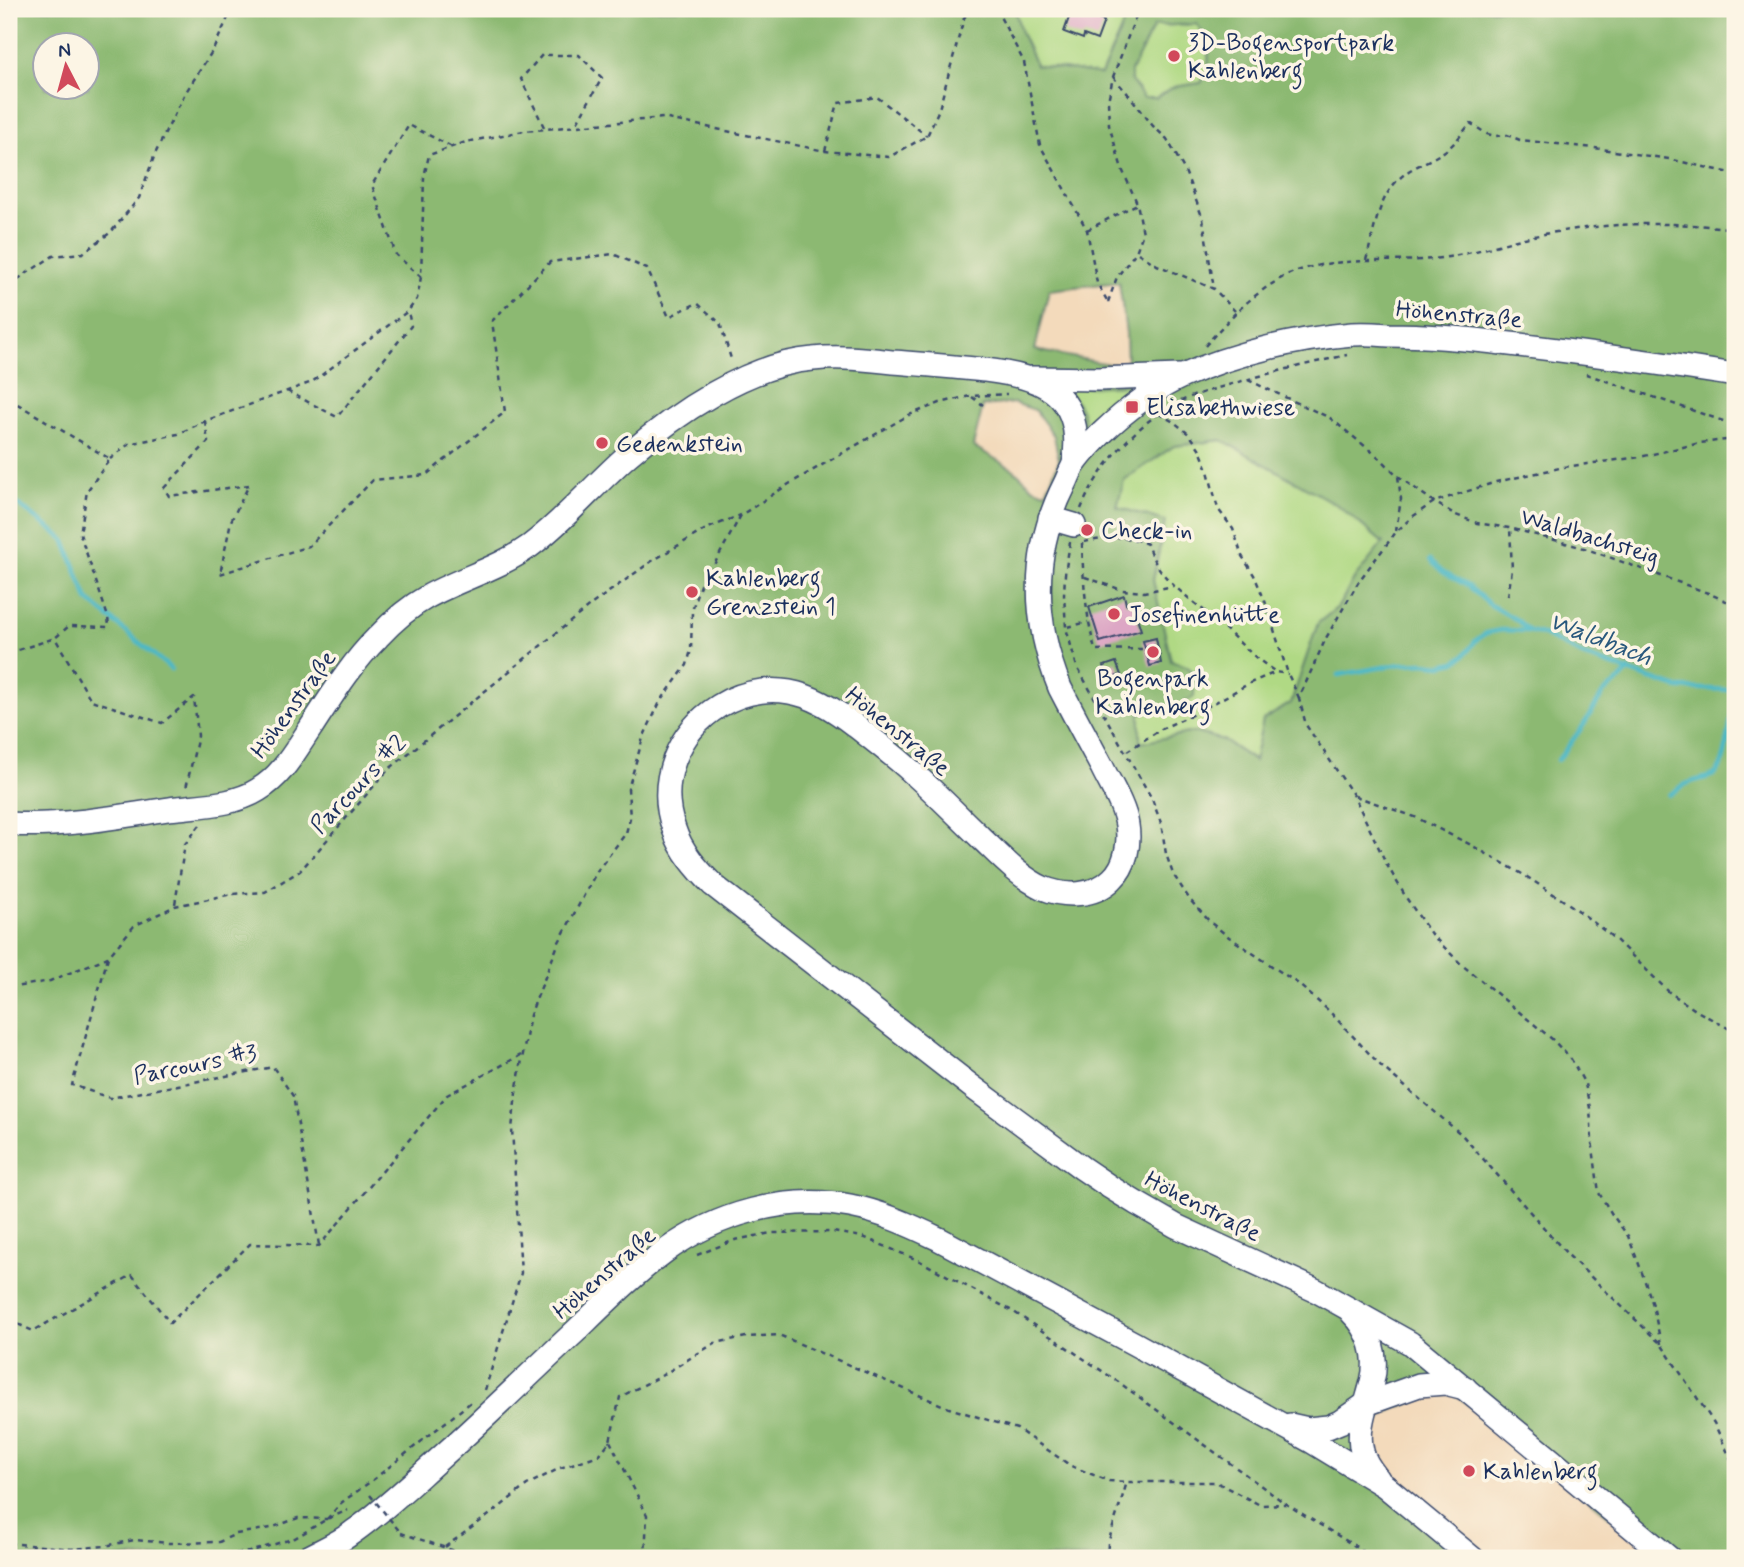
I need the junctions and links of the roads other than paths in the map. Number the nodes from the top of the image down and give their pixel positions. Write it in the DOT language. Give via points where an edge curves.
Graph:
graph roads {
  1 [pos="1735,375"];
  2 [pos="1182,376"];
  3 [pos="1041,384"];
  4 [pos="1074,464"];
  5 [pos="1050,518"];
  6 [pos="1078,533"];
  7 [pos="11,824"];
  8 [pos="1338,1303"];
  9 [pos="1465,1388"];
  10 [pos="1366,1404"];
  11 [pos="1252,1409"];
  12 [pos="1385,1486"];
  13 [pos="306,1558"];
  14 [pos="1472,1558"];
  15 [pos="1669,1558"];
  1 -- 2 [label="street, Höhenstraße" via="1481,341 1354,334 1292,342"];
  2 -- 3 [label="street, Höhenstraße"];
  2 -- 4 [label="street, Höhenstraße" via="1115,420"];
  3 -- 4 [label="street, Höhenstraße" via="1067,407 1074,423"];
  3 -- 7 [label="street, Höhenstraße" via="996,371 845,358 767,368 683,413 628,455 517,555 424,598 395,620 360,656 290,759 267,784 245,797 216,803 60,823"];
  4 -- 5 [label="street, Höhenstraße"];
  5 -- 6 [label="street"];
  5 -- 8 [label="street, Höhenstraße" via="1038,584 1048,655 1128,828 1121,867 1104,886 1079,894 1041,887 1022,875 912,771 835,711 782,691 762,690 729,700 684,737 669,776 667,795 674,830 690,859 713,885 1082,1168 1176,1226"];
  8 -- 9 [label="street, Höhenstraße" via="1410,1343"];
  8 -- 10 [label="street, Höhenstraße" via="1362,1323 1372,1346 1373,1380"];
  9 -- 10 [label="street, Höhenstraße" via="1446,1383 1419,1385"];
  9 -- 15 [label="street, Höhenstraße"];
  10 -- 11 [label="street, Höhenstraße" via="1340,1422 1318,1429 1278,1422"];
  10 -- 12 [label="street, Höhenstraße" via="1360,1431 1362,1451"];
  11 -- 12 [label="street, Höhenstraße"];
  11 -- 13 [label="street, Höhenstraße" via="939,1239 889,1217 828,1203 781,1205 705,1226 663,1252 379,1513"];
  12 -- 14 [label="street, Höhenstraße"];
}
